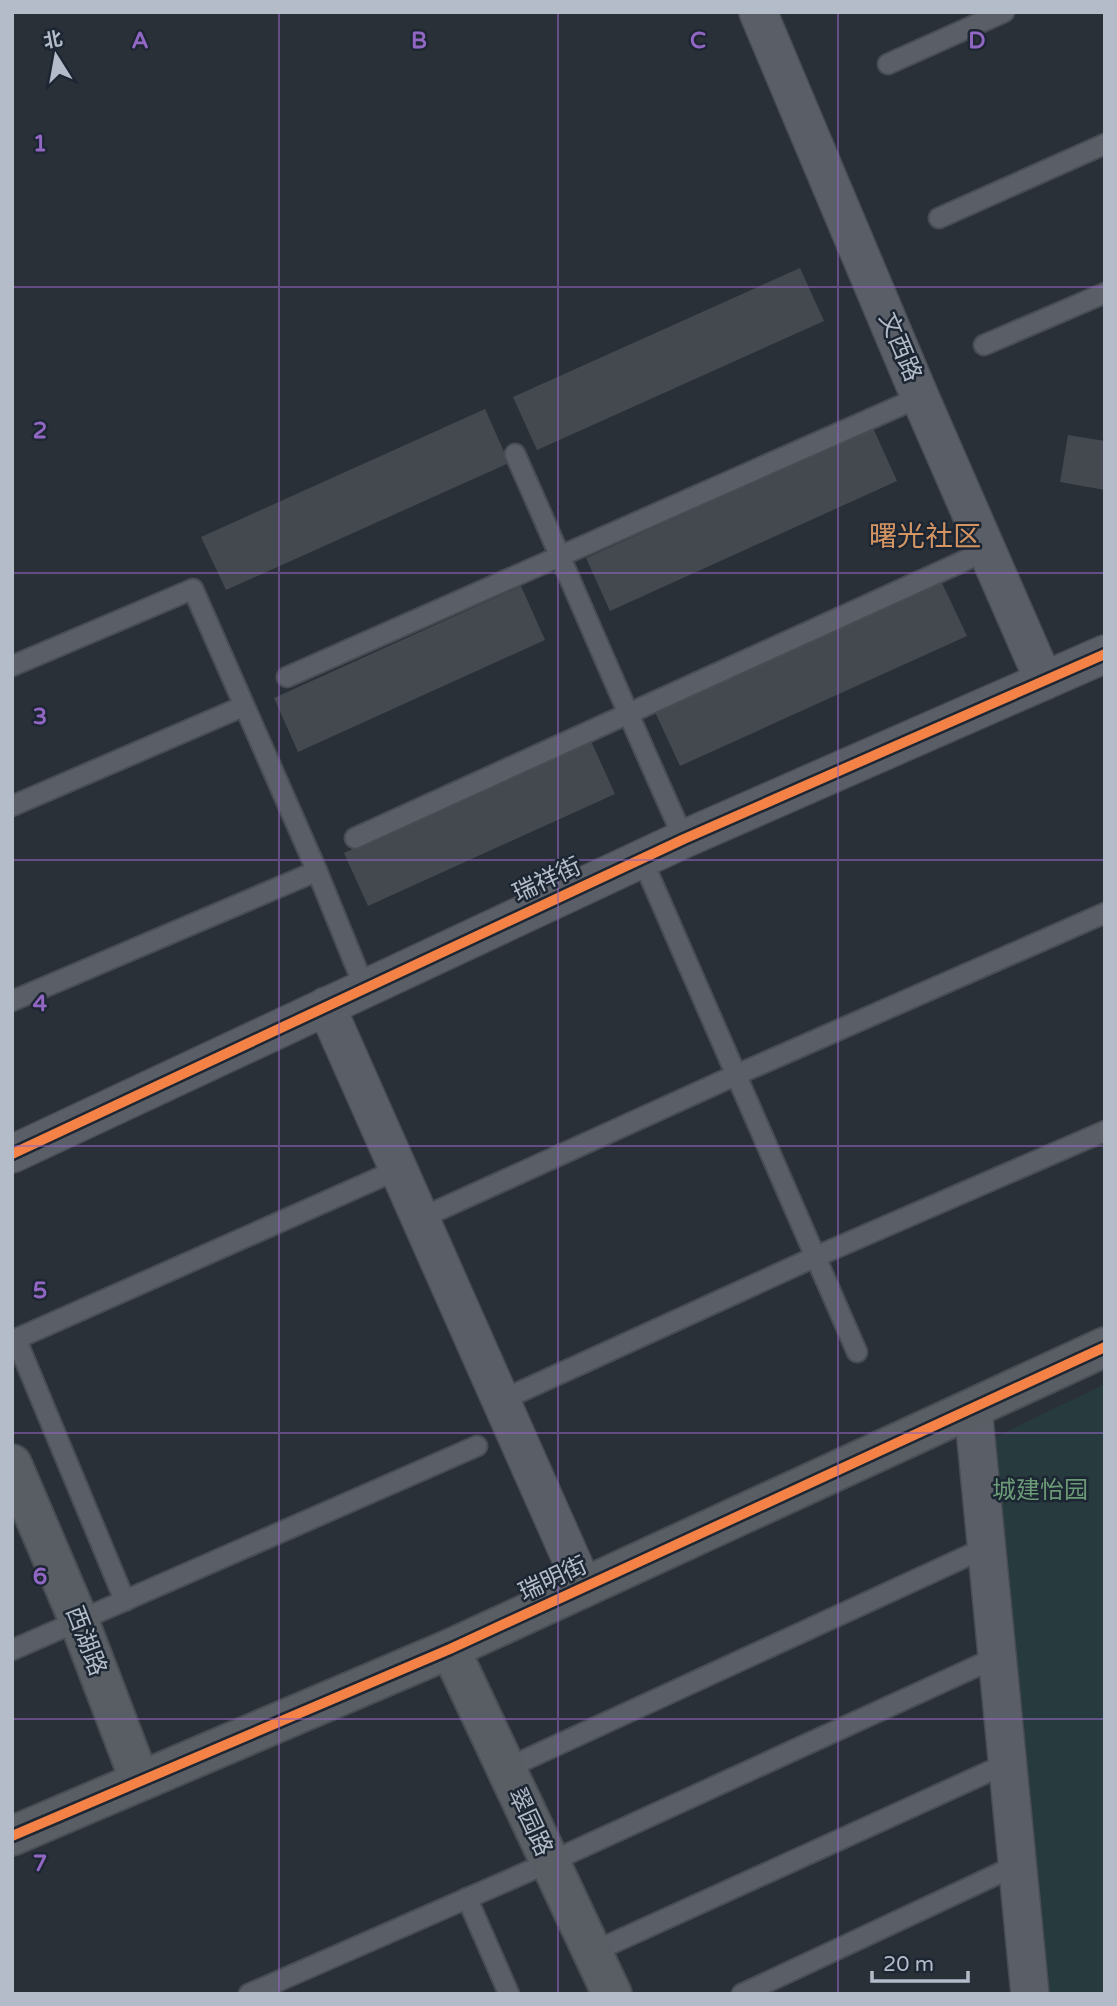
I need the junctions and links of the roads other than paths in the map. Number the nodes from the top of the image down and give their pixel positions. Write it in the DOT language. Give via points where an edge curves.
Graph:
graph roads {
  1 [pos="758,12"];
  2 [pos="1004,12"];
  3 [pos="888,64"];
  4 [pos="1105,144"];
  5 [pos="939,218"];
  6 [pos="1105,293"];
  7 [pos="984,345"];
  8 [pos="920,397"];
  9 [pos="516,454"];
  10 [pos="988,550"];
  11 [pos="561,556"];
  12 [pos="1105,654"];
  13 [pos="12,666"];
  14 [pos="287,677"];
  15 [pos="1044,681"];
  16 [pos="244,706"];
  17 [pos="627,714"];
  18 [pos="12,806"];
  19 [pos="355,838"];
  20 [pos="684,839"];
  21 [pos="642,859"];
  22 [pos="317,871"];
  23 [pos="1105,913"];
  24 [pos="365,989"];
  25 [pos="12,1001"];
  26 [pos="326,1006"];
  27 [pos="736,1075"];
  28 [pos="1105,1131"];
  29 [pos="12,1154"];
  30 [pos="399,1169"];
  31 [pos="421,1218"];
  32 [pos="815,1257"];
  33 [pos="1105,1347"];
  34 [pos="857,1352"];
  35 [pos="502,1400"];
  36 [pos="973,1408"];
  37 [pos="477,1447"];
  38 [pos="12,1464"];
  39 [pos="987,1547"];
  40 [pos="584,1588"];
  41 [pos="125,1601"];
  42 [pos="79,1621"];
  43 [pos="450,1649"];
  44 [pos="12,1650"];
  45 [pos="997,1657"];
  46 [pos="1008,1763"];
  47 [pos="505,1769"];
  48 [pos="140,1781"];
  49 [pos="12,1836"];
  50 [pos="550,1862"];
  51 [pos="1017,1866"];
  52 [pos="467,1898"];
  53 [pos="593,1952"];
  54 [pos="1027,1993"];
  55 [pos="249,1994"];
  56 [pos="509,1994"];
  57 [pos="612,1994"];
  58 [pos="742,1994"];
  1 -- 8 [label="street, 文西路"];
  2 -- 3 [label="lane"];
  4 -- 5 [label="lane"];
  6 -- 7 [label="lane"];
  8 -- 10 [label="street, 文西路"];
  8 -- 11 [label="lane"];
  9 -- 11 [label="lane"];
  10 -- 15 [label="street, 文西路"];
  10 -- 17 [label="lane"];
  11 -- 14 [label="lane"];
  11 -- 17 [label="lane"];
  12 -- 15 [label="street, 瑞祥街"];
  13 -- 16 [label="lane" via="193,589"];
  15 -- 20 [label="street, 瑞祥街"];
  16 -- 18 [label="lane"];
  16 -- 22 [label="lane"];
  17 -- 19 [label="lane"];
  17 -- 20 [label="lane"];
  20 -- 21 [label="street, 瑞祥街"];
  21 -- 24 [label="street, 瑞祥街"];
  21 -- 27 [label="lane"];
  22 -- 24 [label="lane"];
  22 -- 25 [label="lane"];
  23 -- 27 [label="lane"];
  24 -- 26 [label="street, 瑞祥街"];
  26 -- 29 [label="street, 瑞祥街"];
  26 -- 30 [label="street"];
  27 -- 31 [label="lane"];
  27 -- 32 [label="lane"];
  28 -- 32 [label="lane"];
  30 -- 31 [label="street"];
  30 -- 41 [label="lane" via="16,1339"];
  31 -- 35 [label="street"];
  32 -- 34 [label="lane"];
  32 -- 35 [label="lane"];
  33 -- 36 [label="street, 瑞明街"];
  35 -- 40 [label="street"];
  36 -- 39 [label="street"];
  36 -- 40 [label="street, 瑞明街"];
  37 -- 41 [label="lane"];
  38 -- 42 [label="street, 西湖路"];
  39 -- 45 [label="street"];
  39 -- 47 [label="lane"];
  40 -- 43 [label="street, 瑞明街"];
  41 -- 42 [label="lane"];
  42 -- 44 [label="lane"];
  42 -- 48 [label="street, 西湖路"];
  43 -- 47 [label="street, 翠园路"];
  43 -- 48 [label="street, 瑞明街"];
  45 -- 46 [label="street"];
  45 -- 50 [label="lane"];
  46 -- 51 [label="street"];
  46 -- 53 [label="lane"];
  47 -- 50 [label="street, 翠园路"];
  48 -- 49 [label="street, 瑞明街"];
  50 -- 52 [label="lane"];
  50 -- 53 [label="street, 翠园路"];
  51 -- 54 [label="street"];
  51 -- 58 [label="lane"];
  52 -- 55 [label="lane"];
  52 -- 56 [label="lane"];
  53 -- 57 [label="street, 翠园路"];
}
